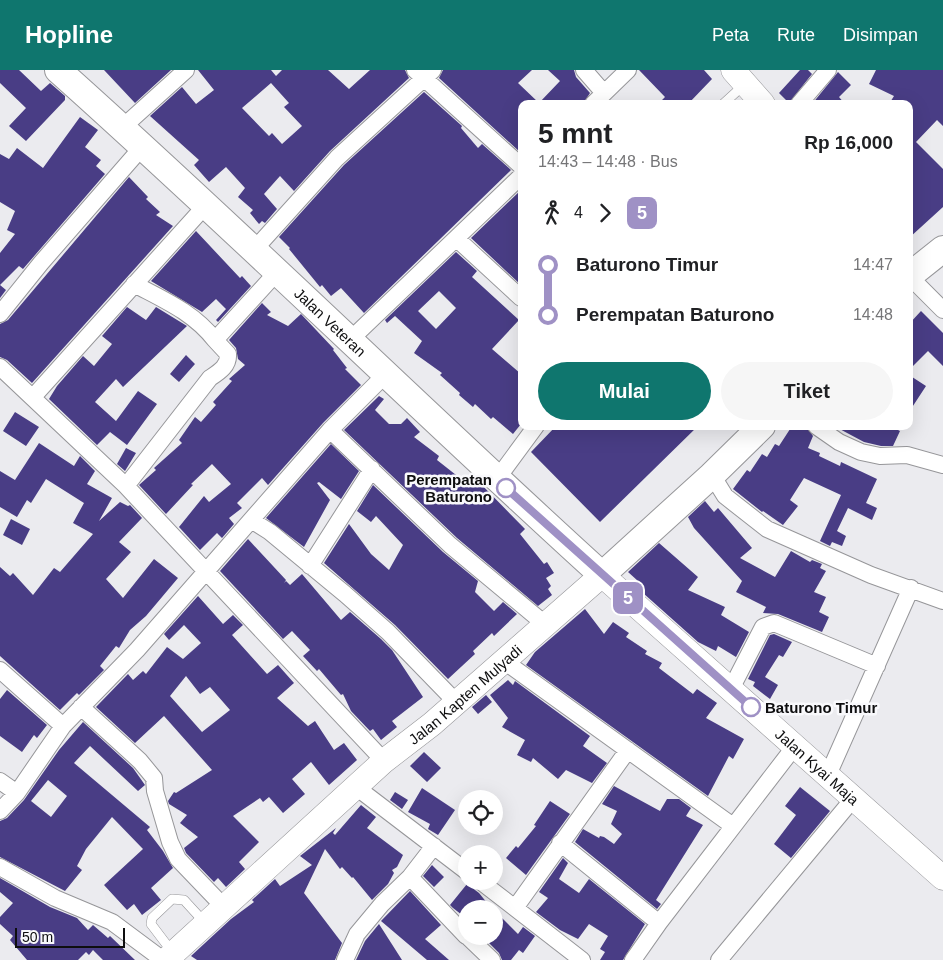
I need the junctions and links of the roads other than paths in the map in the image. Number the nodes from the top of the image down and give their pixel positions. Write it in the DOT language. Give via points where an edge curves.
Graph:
graph roads {
  1 [pos="58,70"];
  2 [pos="186,70"];
  3 [pos="584,70"];
  4 [pos="628,70"];
  5 [pos="828,70"];
  6 [pos="424,73"];
  7 [pos="739,77"];
  8 [pos="598,98"];
  9 [pos="725,100"];
  10 [pos="759,100"];
  11 [pos="802,100"];
  12 [pos="123,127"];
  13 [pos="143,146"];
  14 [pos="518,163"];
  15 [pos="518,179"];
  16 [pos="206,206"];
  17 [pos="457,239"];
  18 [pos="254,250"];
  19 [pos="943,250"];
  20 [pos="278,271"];
  21 [pos="913,273"];
  22 [pos="913,280"];
  23 [pos="134,284"];
  24 [pos="518,295"];
  25 [pos="943,310"];
  26 [pos="0,314"];
  27 [pos="351,339"];
  28 [pos="214,340"];
  29 [pos="0,367"];
  30 [pos="388,373"];
  31 [pos="33,397"];
  32 [pos="330,430"];
  33 [pos="533,430"];
  34 [pos="758,430"];
  35 [pos="822,430"];
  36 [pos="943,465"];
  37 [pos="372,469"];
  38 [pos="712,475"];
  39 [pos="497,479"];
  40 [pos="126,486"];
  41 [pos="251,520"];
  42 [pos="310,566"];
  43 [pos="207,571"];
  44 [pos="602,575"];
  45 [pos="911,588"];
  46 [pos="943,601"];
  47 [pos="546,625"];
  48 [pos="504,662"];
  49 [pos="877,666"];
  50 [pos="0,670"];
  51 [pos="731,690"];
  52 [pos="456,702"];
  53 [pos="81,707"];
  54 [pos="63,726"];
  55 [pos="795,746"];
  56 [pos="628,750"];
  57 [pos="384,761"];
  58 [pos="828,775"];
  59 [pos="0,781"];
  60 [pos="356,787"];
  61 [pos="17,793"];
  62 [pos="854,799"];
  63 [pos="0,811"];
  64 [pos="733,826"];
  65 [pos="560,843"];
  66 [pos="434,846"];
  67 [pos="458,865"];
  68 [pos="0,867"];
  69 [pos="410,878"];
  70 [pos="943,878"];
  71 [pos="492,890"];
  72 [pos="224,907"];
  73 [pos="515,908"];
  74 [pos="659,923"];
  75 [pos="206,924"];
  76 [pos="458,927"];
  77 [pos="476,945"];
  78 [pos="167,958"];
  79 [pos="345,960"];
  80 [pos="492,960"];
  81 [pos="582,960"];
  82 [pos="633,960"];
  83 [pos="719,960"];
  1 -- 12 [label="main road, Jalan Veteran"];
  2 -- 12 [label="street"];
  3 -- 8 [label="street"];
  4 -- 8 [label="street"];
  5 -- 11 [label="street"];
  6 -- 14 [label="street"];
  6 -- 18 [label="street" via="337,158"];
  7 -- 9 [label="lane"];
  7 -- 10 [label="main road"];
  12 -- 13 [label="main road, Jalan Veteran"];
  13 -- 16 [label="main road, Jalan Veteran"];
  13 -- 26 [label="street"];
  15 -- 17 [label="street"];
  16 -- 18 [label="main road, Jalan Veteran"];
  16 -- 23 [label="street"];
  17 -- 24 [label="street"];
  17 -- 27 [label="street"];
  18 -- 20 [label="main road, Jalan Veteran"];
  19 -- 21 [label="main road"];
  20 -- 27 [label="main road, Jalan Veteran"];
  20 -- 28 [label="street"];
  22 -- 25 [label="street"];
  23 -- 28 [label="street" via="187,312 203,324"];
  23 -- 31 [label="street"];
  27 -- 30 [label="main road, Jalan Veteran"];
  28 -- 40 [label="street" via="228,354 222,370 210,378"];
  29 -- 31 [label="street"];
  30 -- 32 [label="street"];
  30 -- 39 [label="main road, Jalan Veteran"];
  31 -- 40 [label="street"];
  32 -- 37 [label="street"];
  32 -- 41 [label="street"];
  33 -- 39 [label="street"];
  34 -- 38 [label="main road, Jalan Kapten Mulyadi"];
  35 -- 36 [label="street" via="861,452 880,456 907,455"];
  37 -- 42 [label="street"];
  37 -- 47 [label="street" via="450,544"];
  38 -- 44 [label="main road, Jalan Kapten Mulyadi"];
  38 -- 45 [label="street" via="725,496 767,529 872,575"];
  39 -- 44 [label="main road, Jalan Veteran"];
  40 -- 43 [label="street"];
  41 -- 42 [label="street"];
  41 -- 43 [label="street"];
  42 -- 52 [label="street" via="388,632"];
  43 -- 53 [label="street"];
  43 -- 57 [label="street"];
  44 -- 47 [label="main road, Jalan Kapten Mulyadi"];
  44 -- 51 [label="main road, Jalan Kyai Maja"];
  45 -- 46 [label="street"];
  45 -- 49 [label="street"];
  47 -- 48 [label="main road, Jalan Kapten Mulyadi"];
  48 -- 52 [label="main road, Jalan Kapten Mulyadi"];
  48 -- 56 [label="street"];
  49 -- 51 [label="street" via="774,623 763,627"];
  49 -- 58 [label="street"];
  50 -- 54 [label="street"];
  51 -- 55 [label="main road, Jalan Kyai Maja"];
  52 -- 57 [label="main road, Jalan Kapten Mulyadi"];
  53 -- 54 [label="street"];
  53 -- 72 [label="street" via="154,778 164,822 178,859"];
  54 -- 61 [label="street"];
  55 -- 58 [label="main road, Jalan Kyai Maja"];
  55 -- 64 [label="street"];
  56 -- 64 [label="street"];
  56 -- 65 [label="street"];
  57 -- 60 [label="main road, Jalan Kapten Mulyadi"];
  58 -- 62 [label="main road, Jalan Kyai Maja"];
  59 -- 61 [label="street"];
  60 -- 66 [label="street"];
  60 -- 72 [label="main road, Jalan Kapten Mulyadi"];
  61 -- 63 [label="street"];
  62 -- 70 [label="main road, Jalan Kyai Maja"];
  62 -- 83 [label="street"];
  64 -- 74 [label="street"];
  65 -- 73 [label="street"];
  65 -- 74 [label="street"];
  66 -- 67 [label="street"];
  66 -- 69 [label="street"];
  68 -- 78 [label="street" via="54,898 112,922"];
  69 -- 76 [label="street"];
  69 -- 79 [label="street" via="357,934"];
  71 -- 73 [label="street"];
  72 -- 75 [label="main road, Jalan Kapten Mulyadi"];
  73 -- 81 [label="street"];
  74 -- 82 [label="street"];
  75 -- 78 [label="main road, Jalan Kapten Mulyadi"];
  75 -- 78 [label="lane" via="184,900 172,898 152,918 151,924"];
  77 -- 80 [label="street"];
}
